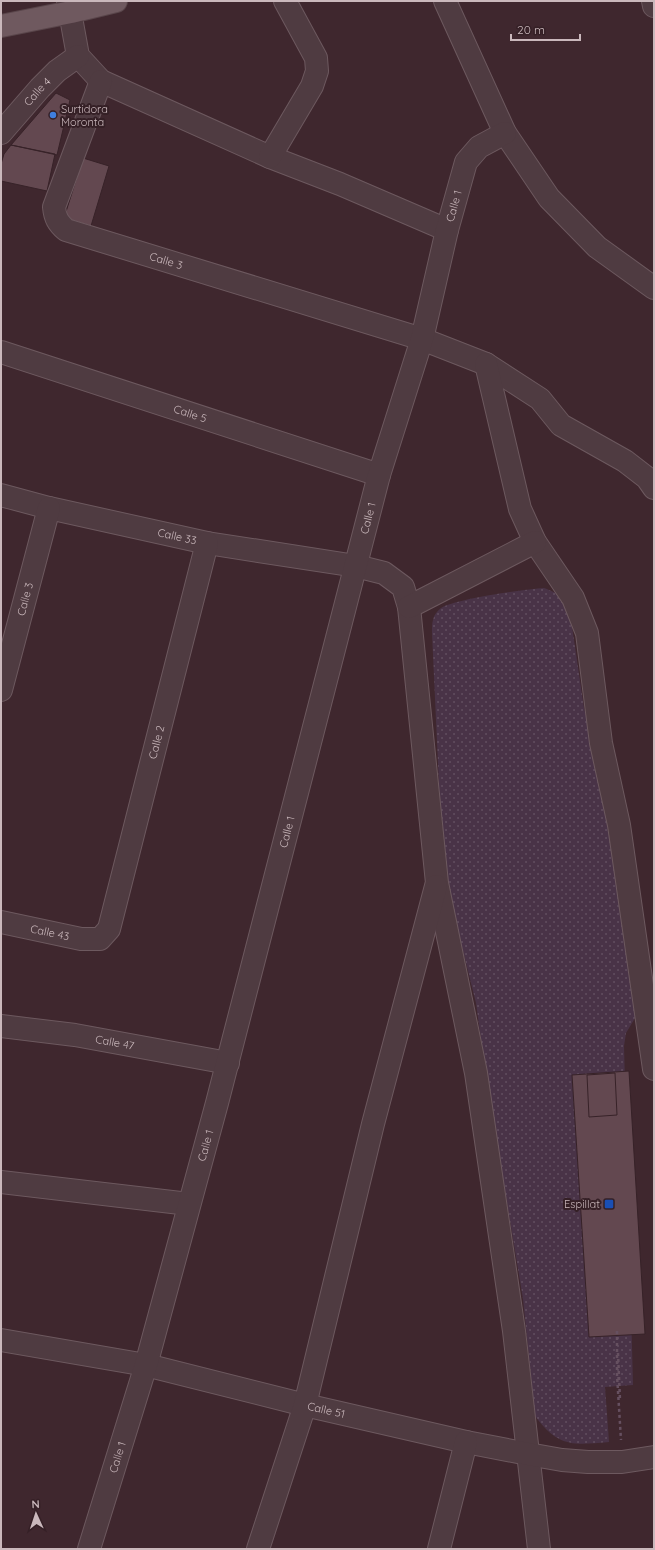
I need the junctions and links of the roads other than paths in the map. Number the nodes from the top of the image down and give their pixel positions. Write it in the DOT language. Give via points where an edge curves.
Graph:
graph roads {
  1 [pos="116,1"];
  2 [pos="284,1"];
  3 [pos="445,1"];
  4 [pos="653,1"];
  5 [pos="654,6"];
  6 [pos="70,7"];
  7 [pos="1,26"];
  8 [pos="78,56"];
  9 [pos="101,81"];
  10 [pos="1,133"];
  11 [pos="505,133"];
  12 [pos="270,157"];
  13 [pos="447,230"];
  14 [pos="654,288"];
  15 [pos="422,339"];
  16 [pos="1,352"];
  17 [pos="486,364"];
  18 [pos="379,475"];
  19 [pos="654,488"];
  20 [pos="1,495"];
  21 [pos="49,508"];
  22 [pos="207,542"];
  23 [pos="535,542"];
  24 [pos="356,566"];
  25 [pos="409,607"];
  26 [pos="1,690"];
  27 [pos="437,883"];
  28 [pos="1,922"];
  29 [pos="100,939"];
  30 [pos="1,1026"];
  31 [pos="228,1063"];
  32 [pos="654,1069"];
  33 [pos="1,1182"];
  34 [pos="189,1204"];
  35 [pos="1,1340"];
  36 [pos="146,1364"];
  37 [pos="305,1405"];
  38 [pos="466,1442"];
  39 [pos="528,1454"];
  40 [pos="654,1457"];
  41 [pos="89,1549"];
  42 [pos="258,1549"];
  43 [pos="440,1549"];
  44 [pos="539,1549"];
  1 -- 6 [label="main road"];
  2 -- 12 [label="street" via="316,58 317,71 312,86"];
  3 -- 11 [label="street"];
  4 -- 5 [label="street"];
  6 -- 7 [label="main road"];
  6 -- 8 [label="street"];
  8 -- 9 [label="street"];
  8 -- 10 [label="street, Calle 4" via="57,71"];
  9 -- 12 [label="street"];
  9 -- 15 [label="street, Calle 3" via="54,207 54,216 66,230"];
  11 -- 13 [label="street, Calle 1" via="479,147 466,162"];
  11 -- 14 [label="street" via="549,198 597,247"];
  12 -- 13 [label="street"];
  13 -- 15 [label="street, Calle 1"];
  15 -- 17 [label="street, Calle 3"];
  15 -- 18 [label="street, Calle 1"];
  16 -- 18 [label="street, Calle 5"];
  17 -- 19 [label="street, Calle 3" via="540,399 561,425 625,461 647,478"];
  17 -- 23 [label="street" via="520,509"];
  18 -- 24 [label="street, Calle 1"];
  20 -- 21 [label="street, Calle 33"];
  21 -- 22 [label="street, Calle 33"];
  21 -- 26 [label="street, Calle 3"];
  22 -- 24 [label="street, Calle 33"];
  22 -- 29 [label="street, Calle 2" via="109,929"];
  23 -- 25 [label="street"];
  23 -- 32 [label="street" via="574,598 587,633 601,743 619,825"];
  24 -- 25 [label="street, Calle 33" via="384,573 402,587"];
  24 -- 31 [label="street, Calle 1"];
  25 -- 27 [label="street, Calle 33"];
  27 -- 37 [label="street" via="373,1124"];
  27 -- 39 [label="street" via="476,1073 514,1331"];
  28 -- 29 [label="street, Calle 43" via="80,939"];
  30 -- 31 [label="street, Calle 47" via="76,1036"];
  31 -- 34 [label="street, Calle 1"];
  33 -- 34 [label="street"];
  34 -- 36 [label="street, Calle 1"];
  35 -- 36 [label="street, Calle 51"];
  36 -- 37 [label="street, Calle 51"];
  36 -- 41 [label="street, Calle 1"];
  37 -- 38 [label="street, Calle 51"];
  37 -- 42 [label="street"];
  38 -- 39 [label="street, Calle 51"];
  38 -- 43 [label="street"];
  39 -- 40 [label="street, Calle 51" via="588,1462 622,1462"];
  39 -- 44 [label="street"];
}
